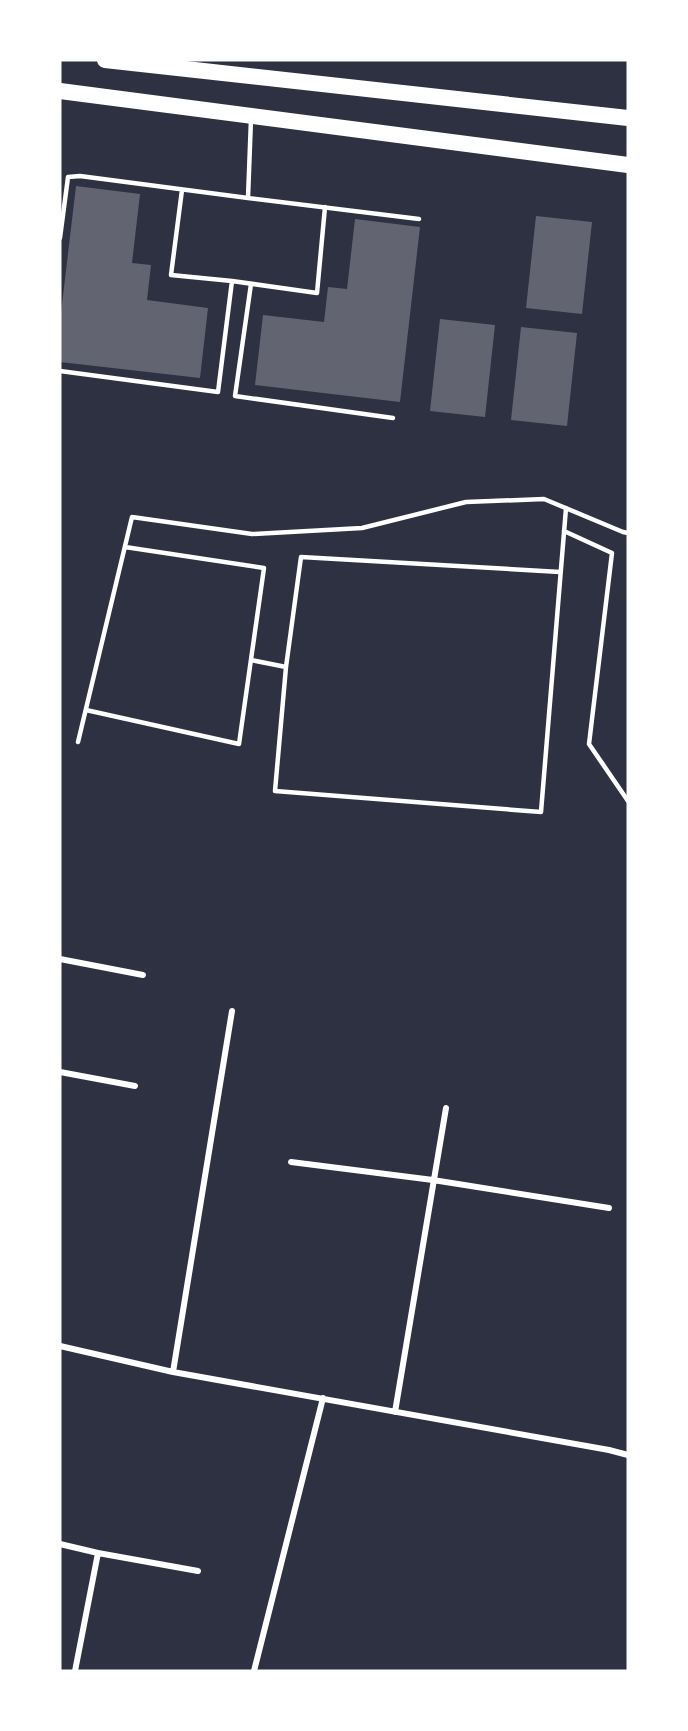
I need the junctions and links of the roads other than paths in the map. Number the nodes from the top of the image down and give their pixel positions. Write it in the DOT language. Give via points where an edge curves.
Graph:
graph roads {
  1 [pos="105,60"];
  2 [pos="60,91"];
  3 [pos="251,116"];
  4 [pos="628,118"];
  5 [pos="628,165"];
  6 [pos="182,190"];
  7 [pos="248,198"];
  8 [pos="325,207"];
  9 [pos="419,219"];
  10 [pos="60,238"];
  11 [pos="232,281"];
  12 [pos="251,284"];
  13 [pos="60,371"];
  14 [pos="393,418"];
  15 [pos="566,508"];
  16 [pos="564,531"];
  17 [pos="628,533"];
  18 [pos="125,547"];
  19 [pos="560,572"];
  20 [pos="251,660"];
  21 [pos="286,667"];
  22 [pos="86,710"];
  23 [pos="78,742"];
  24 [pos="628,801"];
  25 [pos="60,959"];
  26 [pos="143,975"];
  27 [pos="232,1011"];
  28 [pos="60,1072"];
  29 [pos="135,1086"];
  30 [pos="446,1108"];
  31 [pos="291,1162"];
  32 [pos="433,1180"];
  33 [pos="609,1208"];
  34 [pos="60,1346"];
  35 [pos="173,1372"];
  36 [pos="323,1398"];
  37 [pos="394,1412"];
  38 [pos="628,1455"];
  39 [pos="60,1544"];
  40 [pos="98,1553"];
  41 [pos="198,1571"];
  42 [pos="75,1671"];
  43 [pos="254,1671"];
  1 -- 4 [label="highway"];
  2 -- 3 [label="highway"];
  3 -- 5 [label="highway"];
  3 -- 7 [label="lane"];
  6 -- 7 [label="lane"];
  6 -- 10 [label="lane" via="68,177"];
  6 -- 11 [label="lane" via="171,275"];
  7 -- 8 [label="lane"];
  8 -- 9 [label="lane"];
  8 -- 12 [label="lane" via="317,294"];
  11 -- 12 [label="lane"];
  11 -- 13 [label="lane" via="218,392"];
  12 -- 14 [label="lane" via="235,396"];
  15 -- 16 [label="lane"];
  15 -- 17 [label="lane"];
  15 -- 18 [label="lane" via="544,499 466,502 362,528 252,534 132,517"];
  16 -- 19 [label="lane"];
  16 -- 24 [label="lane" via="612,554 589,744"];
  18 -- 20 [label="lane" via="264,568"];
  18 -- 22 [label="lane"];
  19 -- 21 [label="lane" via="301,557"];
  19 -- 21 [label="lane" via="541,812 275,791"];
  20 -- 21 [label="lane"];
  20 -- 22 [label="lane" via="239,744"];
  22 -- 23 [label="lane"];
  25 -- 26 [label="street"];
  27 -- 35 [label="street"];
  28 -- 29 [label="street"];
  30 -- 32 [label="street"];
  31 -- 32 [label="street"];
  32 -- 33 [label="street"];
  32 -- 37 [label="street"];
  34 -- 35 [label="street"];
  35 -- 36 [label="street"];
  36 -- 37 [label="street"];
  36 -- 43 [label="street"];
  37 -- 38 [label="street"];
  39 -- 40 [label="street"];
  40 -- 41 [label="street"];
  40 -- 42 [label="street"];
}
